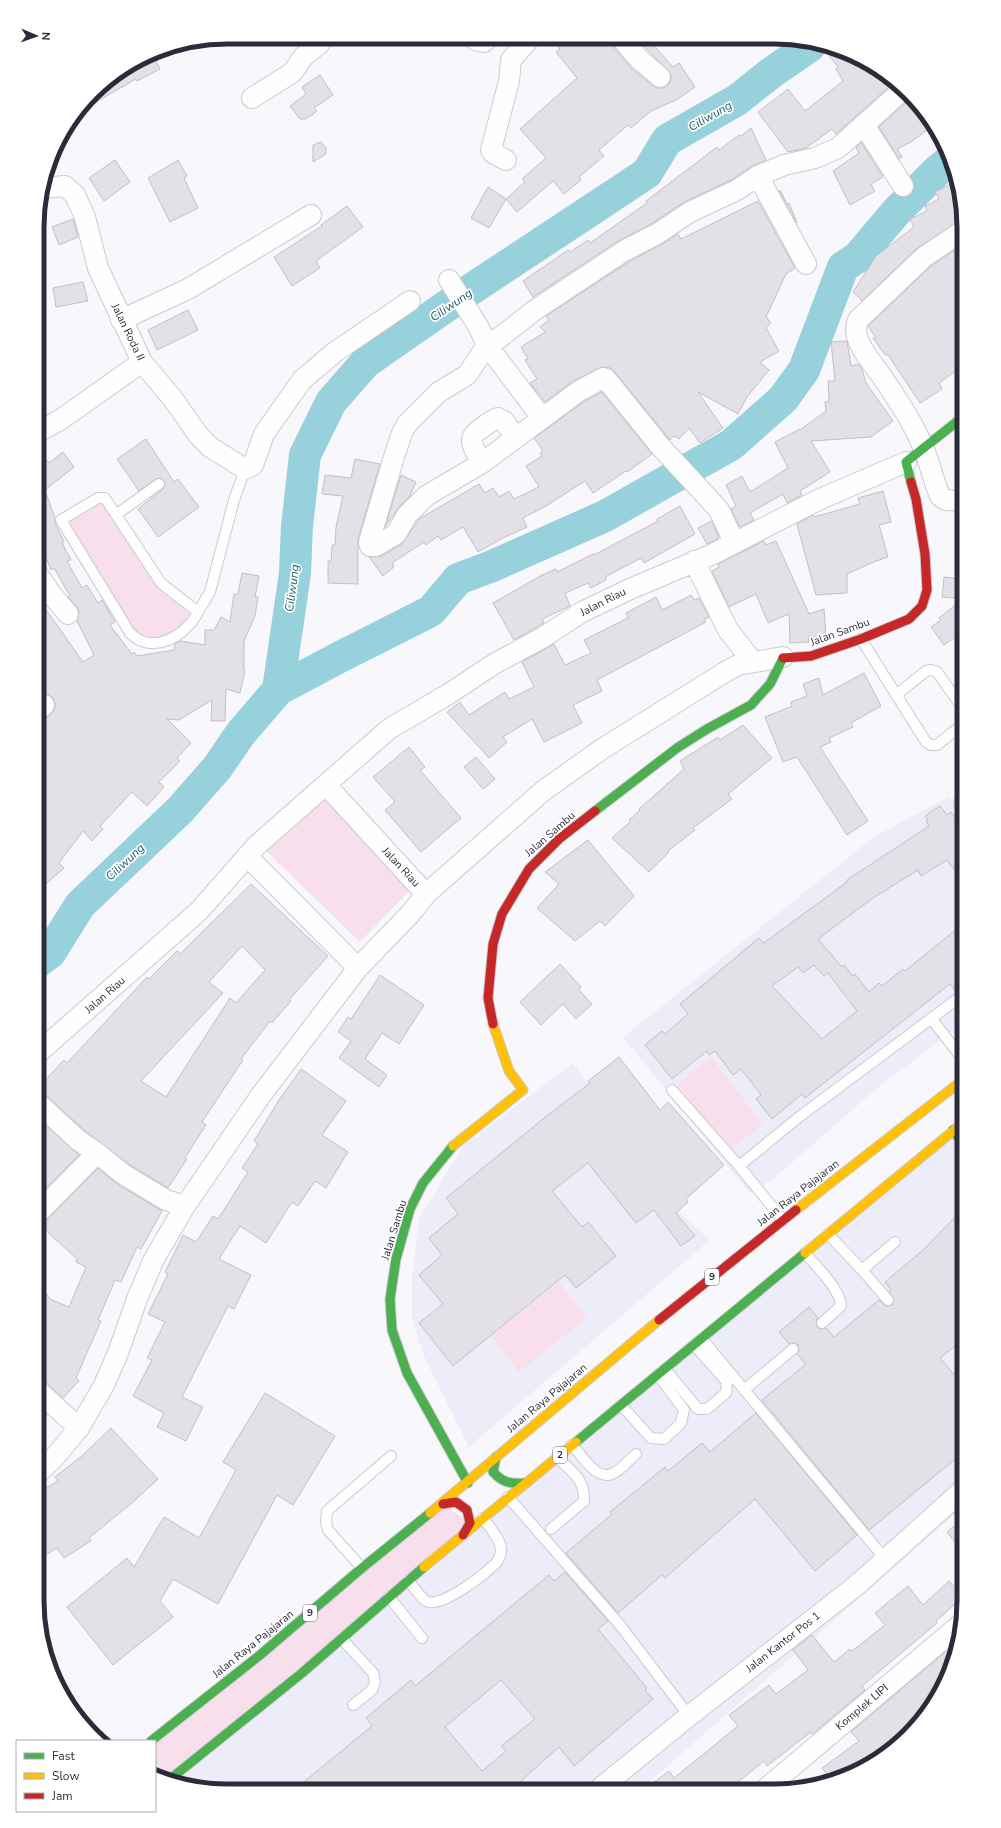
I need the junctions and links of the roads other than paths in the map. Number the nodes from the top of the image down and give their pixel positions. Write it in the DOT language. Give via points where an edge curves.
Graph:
graph roads {
  1 [pos="318,44"];
  2 [pos="525,44"];
  3 [pos="626,44"];
  4 [pos="660,77"];
  5 [pos="899,93"];
  6 [pos="252,98"];
  7 [pos="864,125"];
  8 [pos="506,160"];
  9 [pos="758,176"];
  10 [pos="903,186"];
  11 [pos="49,187"];
  12 [pos="311,215"];
  13 [pos="957,235"];
  14 [pos="806,264"];
  15 [pos="449,280"];
  16 [pos="410,301"];
  17 [pos="121,320"];
  18 [pos="487,345"];
  19 [pos="142,362"];
  20 [pos="542,418"];
  21 [pos="957,421"];
  22 [pos="44,429"];
  23 [pos="516,438"];
  24 [pos="924,447"];
  25 [pos="482,462"];
  26 [pos="906,462"];
  27 [pos="245,469"];
  28 [pos="159,484"];
  29 [pos="957,501"];
  30 [pos="117,514"];
  31 [pos="734,542"];
  32 [pos="694,561"];
  33 [pos="44,584"];
  34 [pos="198,612"];
  35 [pos="68,614"];
  36 [pos="861,639"];
  37 [pos="783,657"];
  38 [pos="753,662"];
  39 [pos="896,694"];
  40 [pos="957,700"];
  41 [pos="957,729"];
  42 [pos="326,786"];
  43 [pos="247,856"];
  44 [pos="426,894"];
  45 [pos="358,968"];
  46 [pos="957,999"];
  47 [pos="931,1018"];
  48 [pos="44,1049"];
  49 [pos="957,1052"];
  50 [pos="957,1084"];
  51 [pos="672,1090"];
  52 [pos="44,1109"];
  53 [pos="957,1127"];
  54 [pos="953,1130"];
  55 [pos="957,1136"];
  56 [pos="97,1152"];
  57 [pos="739,1166"];
  58 [pos="185,1206"];
  59 [pos="44,1207"];
  60 [pos="783,1220"];
  61 [pos="828,1234"];
  62 [pos="895,1242"];
  63 [pos="805,1253"];
  64 [pos="862,1270"];
  65 [pos="888,1300"];
  66 [pos="822,1322"];
  67 [pos="698,1342"];
  68 [pos="793,1349"];
  69 [pos="662,1372"];
  70 [pos="744,1390"];
  71 [pos="44,1396"];
  72 [pos="621,1405"];
  73 [pos="79,1428"];
  74 [pos="572,1445"];
  75 [pos="636,1454"];
  76 [pos="391,1456"];
  77 [pos="496,1457"];
  78 [pos="557,1457"];
  79 [pos="44,1468"];
  80 [pos="526,1482"];
  81 [pos="468,1484"];
  82 [pos="957,1495"];
  83 [pos="508,1497"];
  84 [pos="443,1504"];
  85 [pos="483,1518"];
  86 [pos="551,1529"];
  87 [pos="463,1535"];
  88 [pos="886,1560"];
  89 [pos="362,1568"];
  90 [pos="408,1580"];
  91 [pos="389,1597"];
  92 [pos="954,1630"];
  93 [pos="422,1638"];
  94 [pos="342,1639"];
  95 [pos="353,1705"];
  96 [pos="689,1716"];
  97 [pos="152,1740"];
  98 [pos="174,1776"];
  99 [pos="605,1784"];
  100 [pos="772,1784"];
  1 -- 6 [label="street" via="303,57 293,72"];
  2 -- 8 [label="street" via="511,60 509,81 491,150"];
  3 -- 4 [label="street"];
  5 -- 7 [label="street"];
  7 -- 9 [label="street" via="838,148"];
  7 -- 10 [label="street"];
  9 -- 14 [label="street"];
  9 -- 18 [label="street" via="624,251 534,310"];
  11 -- 17 [label="street, Jalan Roda II" via="65,186 76,195 85,217 98,268"];
  12 -- 17 [label="street" via="188,289"];
  13 -- 24 [label="street" via="924,257 858,320 855,327 862,347 906,412"];
  15 -- 18 [label="street"];
  16 -- 27 [label="street" via="335,352 302,380 264,434 253,465"];
  17 -- 19 [label="street, Jalan Roda II"];
  18 -- 20 [label="street"];
  18 -- 25 [label="street" via="466,375 440,392 413,418 402,433 371,535 370,546 376,546 396,534 407,515 426,496"];
  19 -- 22 [label="street"];
  19 -- 27 [label="street, Jalan Roda II" via="199,436 210,447"];
  20 -- 23 [label="street"];
  20 -- 31 [label="street" via="590,385 606,379 660,446 719,510"];
  21 -- 24 [label="main road"];
  23 -- 25 [label="street"];
  23 -- 25 [label="street" via="504,421 498,418 474,432 471,440"];
  24 -- 26 [label="main road"];
  24 -- 29 [label="street" via="940,496 946,500"];
  26 -- 31 [label="street, Jalan Riau" via="831,494"];
  26 -- 36 [label="main road, Jalan Sambu" via="916,498 925,554 927,590 922,606 909,619"];
  27 -- 34 [label="lane" via="234,500 210,592"];
  28 -- 30 [label="lane"];
  30 -- 34 [label="lane" via="161,583"];
  30 -- 34 [label="lane" via="105,498 101,497 61,520 130,633 146,644 160,644 175,637 194,620"];
  31 -- 32 [label="street, Jalan Riau"];
  32 -- 38 [label="street" via="728,630"];
  32 -- 42 [label="street, Jalan Riau" via="582,612 542,638 494,664 389,729"];
  33 -- 35 [label="street"];
  36 -- 37 [label="main road, Jalan Sambu" via="811,656"];
  36 -- 39 [label="lane"];
  37 -- 38 [label="street, Jalan Riau"];
  37 -- 81 [label="main road, Jalan Sambu" via="770,684 751,705 677,748 559,839 529,869 502,914 493,944 488,998 495,1033 508,1071 523,1090 455,1144 424,1183 410,1209 396,1259 390,1299 392,1330 407,1372"];
  38 -- 44 [label="street, Jalan Riau" via="738,665 724,672 567,773 521,808"];
  39 -- 40 [label="lane" via="926,671 931,670 937,672"];
  39 -- 41 [label="lane" via="926,742 931,745 937,745"];
  42 -- 43 [label="street, Jalan Riau"];
  42 -- 44 [label="street, Jalan Riau"];
  43 -- 45 [label="street"];
  43 -- 48 [label="street, Jalan Riau" via="199,911"];
  44 -- 45 [label="street"];
  45 -- 58 [label="street" via="261,1095"];
  46 -- 47 [label="lane"];
  47 -- 49 [label="lane"];
  47 -- 57 [label="lane" via="799,1117"];
  50 -- 60 [label="main road, Jalan Raya Pajajaran / 9"];
  51 -- 57 [label="lane"];
  52 -- 56 [label="street" via="78,1140"];
  53 -- 54 [label="main road, 2"];
  54 -- 55 [label="main road"];
  54 -- 61 [label="main road, 2"];
  56 -- 58 [label="street" via="145,1188 166,1200"];
  56 -- 59 [label="street"];
  57 -- 60 [label="lane"];
  58 -- 73 [label="street" via="154,1259 104,1385"];
  60 -- 77 [label="main road, Jalan Raya Pajajaran / 9"];
  61 -- 63 [label="main road, 2"];
  61 -- 64 [label="lane"];
  62 -- 64 [label="lane"];
  63 -- 66 [label="lane" via="841,1300 841,1306"];
  63 -- 67 [label="main road, 2"];
  64 -- 65 [label="lane"];
  67 -- 69 [label="main road, 2"];
  67 -- 69 [label="lane" via="727,1382 726,1393 706,1409 698,1409"];
  67 -- 70 [label="lane"];
  68 -- 70 [label="lane"];
  69 -- 72 [label="main road, 2"];
  69 -- 72 [label="lane" via="684,1410 681,1423 664,1439 651,1438"];
  70 -- 88 [label="lane"];
  71 -- 73 [label="street"];
  72 -- 74 [label="main road, 2"];
  73 -- 79 [label="street"];
  74 -- 75 [label="lane" via="596,1472 603,1476 613,1474"];
  74 -- 78 [label="main road, 2"];
  76 -- 89 [label="lane" via="327,1511 328,1530"];
  77 -- 80 [label="main road" via="493,1472 500,1480 508,1485"];
  77 -- 81 [label="main road, Jalan Raya Pajajaran / 9"];
  78 -- 80 [label="main road, 2"];
  78 -- 86 [label="lane" via="582,1482 584,1501"];
  80 -- 83 [label="main road, 2"];
  81 -- 84 [label="main road, Jalan Raya Pajajaran / 9"];
  82 -- 88 [label="street, Jalan Kantor Pos 1"];
  83 -- 85 [label="main road, 2"];
  83 -- 96 [label="lane" via="620,1626"];
  84 -- 87 [label="main road" via="456,1502 467,1510 470,1523"];
  84 -- 89 [label="main road, Jalan Raya Pajajaran / 9"];
  85 -- 87 [label="main road, 2"];
  85 -- 90 [label="lane" via="500,1545 501,1552 498,1561 484,1573 443,1600 433,1603 426,1601"];
  87 -- 90 [label="main road, 2"];
  88 -- 96 [label="street, Jalan Kantor Pos 1"];
  89 -- 97 [label="main road, Jalan Raya Pajajaran / 9" via="260,1655"];
  90 -- 91 [label="main road, 2"];
  91 -- 93 [label="lane"];
  91 -- 94 [label="main road, 2"];
  92 -- 100 [label="street, Komplek LIPI"];
  94 -- 95 [label="lane" via="373,1673 375,1682 372,1690"];
  94 -- 98 [label="main road, 2"];
  96 -- 99 [label="street, Jalan Kantor Pos 1"];
}
